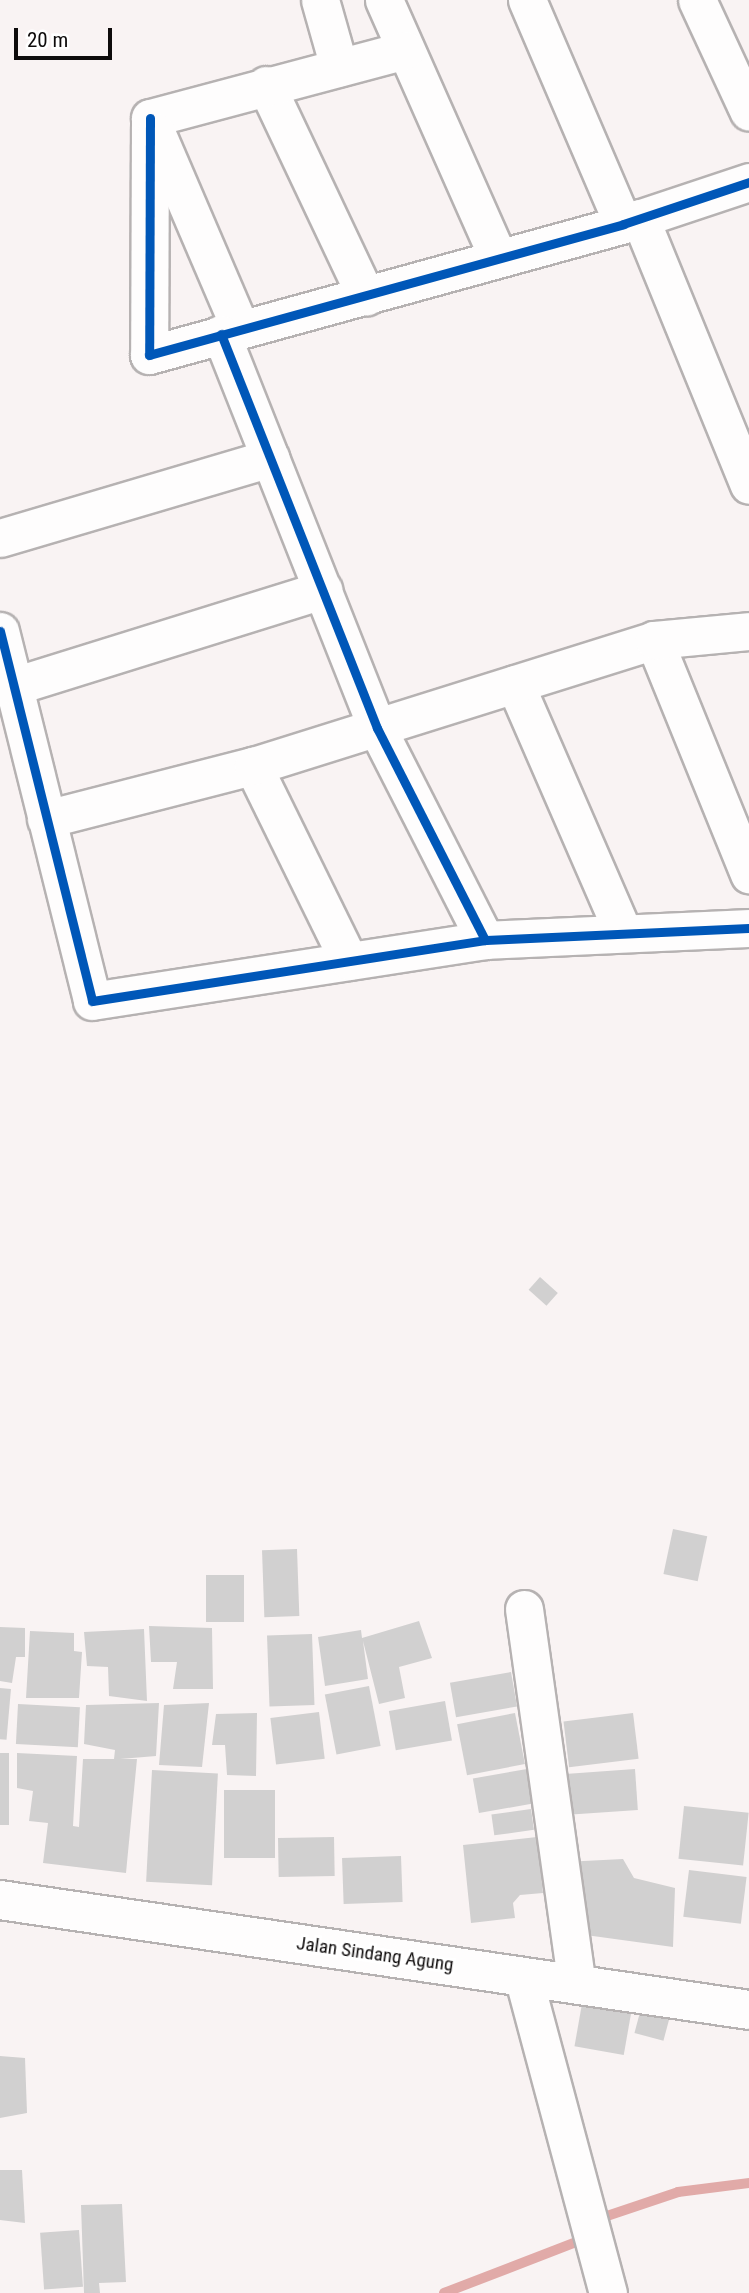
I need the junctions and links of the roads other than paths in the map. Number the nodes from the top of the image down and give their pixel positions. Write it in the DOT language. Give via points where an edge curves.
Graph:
graph roads {
  1 [pos="320,0"];
  2 [pos="384,0"];
  3 [pos="527,0"];
  4 [pos="697,0"];
  5 [pos="405,50"];
  6 [pos="339,67"];
  7 [pos="266,85"];
  8 [pos="749,113"];
  9 [pos="149,118"];
  10 [pos="749,182"];
  11 [pos="631,221"];
  12 [pos="498,257"];
  13 [pos="366,297"];
  14 [pos="231,331"];
  15 [pos="270,458"];
  16 [pos="749,485"];
  17 [pos="0,538"];
  18 [pos="323,590"];
  19 [pos="0,631"];
  20 [pos="749,631"];
  21 [pos="654,640"];
  22 [pos="515,684"];
  23 [pos="14,686"];
  24 [pos="377,729"];
  25 [pos="253,766"];
  26 [pos="46,819"];
  27 [pos="749,874"];
  28 [pos="749,928"];
  29 [pos="623,932"];
  30 [pos="485,940"];
  31 [pos="349,961"];
  32 [pos="524,1609"];
  33 [pos="0,1900"];
  34 [pos="523,1976"];
  35 [pos="577,1984"];
  36 [pos="749,2010"];
  37 [pos="608,2293"];
  1 -- 6 [label="street"];
  2 -- 5 [label="street"];
  3 -- 11 [label="street"];
  4 -- 8 [label="street"];
  5 -- 6 [label="street"];
  5 -- 12 [label="street"];
  6 -- 7 [label="street"];
  7 -- 9 [label="street"];
  7 -- 13 [label="street"];
  9 -- 14 [label="street"];
  9 -- 14 [label="street" via="149,355"];
  10 -- 11 [label="street"];
  11 -- 12 [label="street"];
  11 -- 16 [label="street"];
  12 -- 13 [label="street"];
  13 -- 14 [label="street"];
  14 -- 15 [label="street"];
  15 -- 17 [label="street"];
  15 -- 18 [label="street"];
  18 -- 23 [label="street"];
  18 -- 24 [label="street"];
  19 -- 23 [label="street"];
  20 -- 21 [label="street"];
  21 -- 22 [label="street"];
  21 -- 27 [label="street"];
  22 -- 24 [label="street"];
  22 -- 29 [label="street"];
  23 -- 26 [label="street"];
  24 -- 25 [label="street"];
  24 -- 30 [label="street"];
  25 -- 26 [label="street"];
  25 -- 31 [label="street"];
  26 -- 31 [label="street" via="92,1001"];
  28 -- 29 [label="street"];
  29 -- 30 [label="street"];
  30 -- 31 [label="street"];
  32 -- 35 [label="street"];
  33 -- 34 [label="main road, Jalan Sindang Agung"];
  34 -- 35 [label="main road, Jalan Sindang Agung"];
  34 -- 37 [label="street"];
  35 -- 36 [label="main road, Jalan Sindang Agung"];
}
